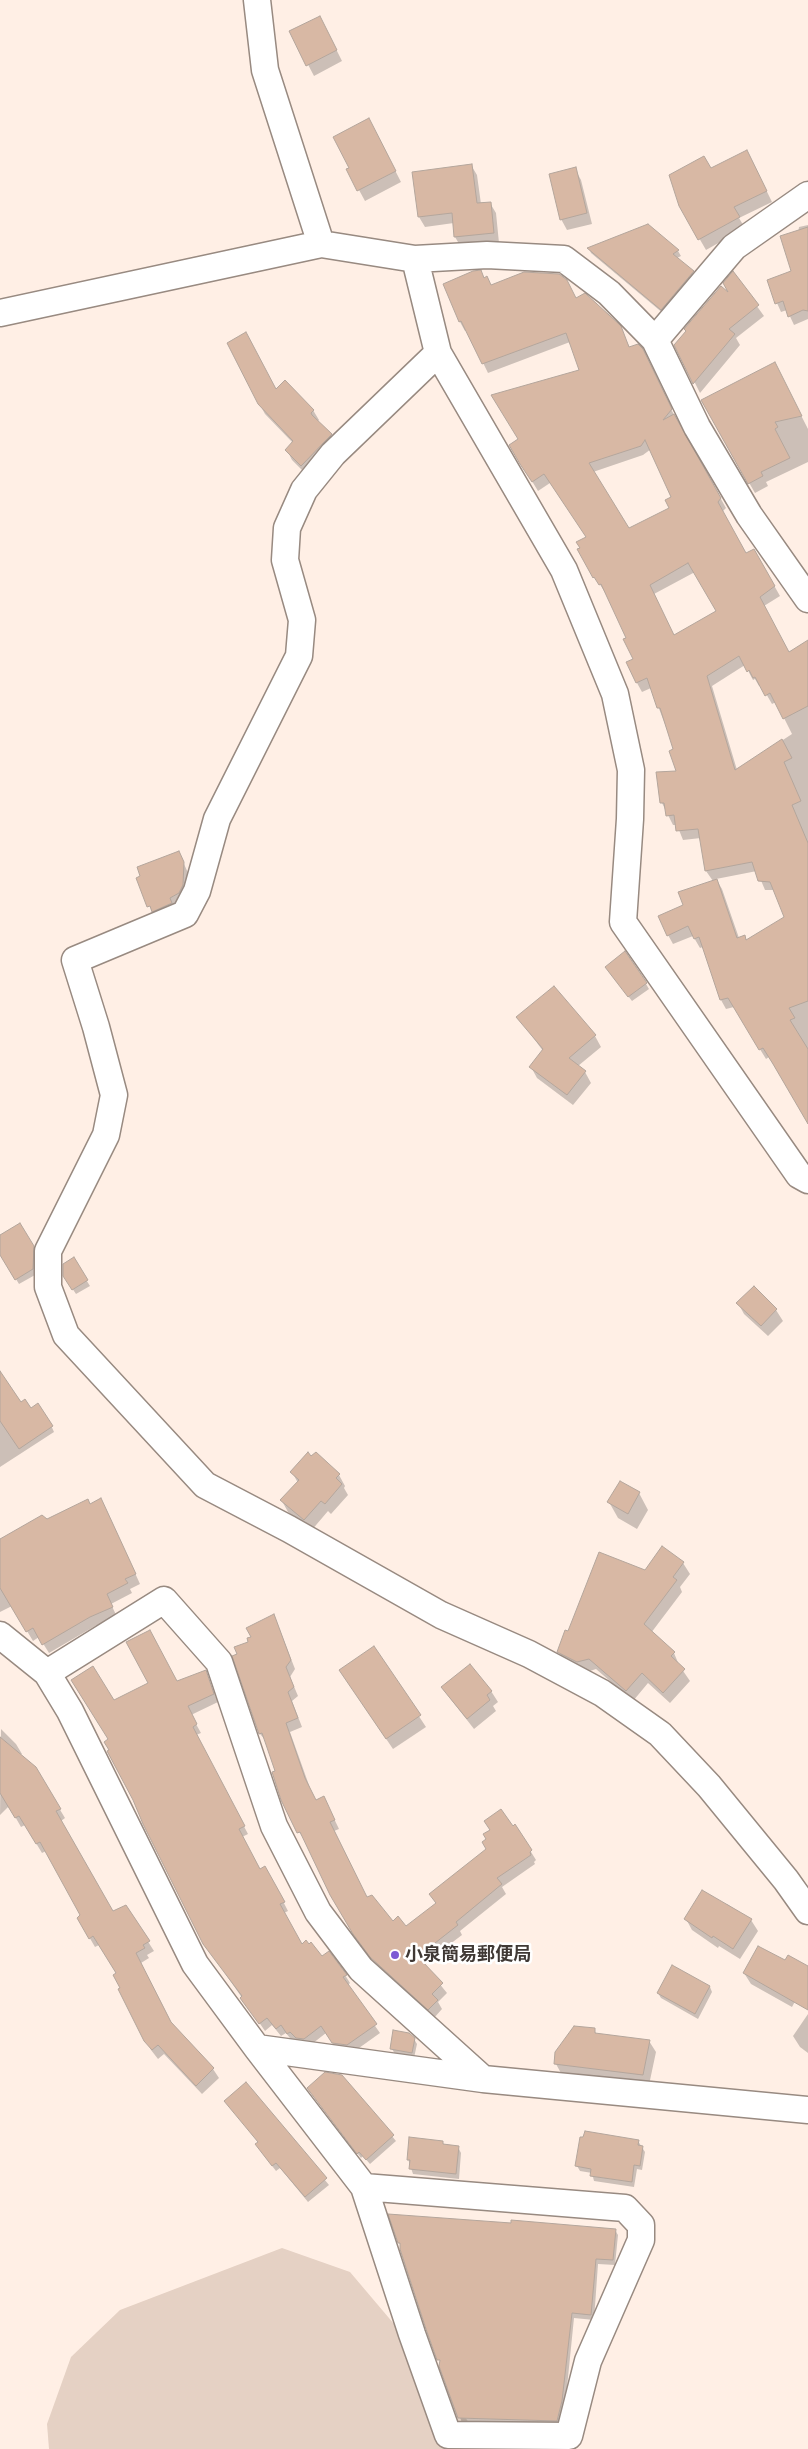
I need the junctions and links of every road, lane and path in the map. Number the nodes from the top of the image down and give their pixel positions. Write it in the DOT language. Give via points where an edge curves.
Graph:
graph roads {
  1 [pos="257,0"];
  2 [pos="808,195"];
  3 [pos="321,244"];
  4 [pos="415,259"];
  5 [pos="0,313"];
  6 [pos="655,340"];
  7 [pos="438,354"];
  8 [pos="808,599"];
  9 [pos="808,1180"];
  10 [pos="0,1635"];
  11 [pos="47,1673"];
  12 [pos="808,1911"];
  13 [pos="257,2048"];
  14 [pos="482,2078"];
  15 [pos="808,2110"];
  16 [pos="364,2187"];
  1 -- 3 [label="street" via="265,70"];
  2 -- 6 [label="street" via="734,247"];
  3 -- 4 [label="street"];
  3 -- 5 [label="street"];
  4 -- 6 [label="street" via="487,254 564,259 609,293"];
  4 -- 7 [label="street"];
  6 -- 8 [label="street" via="697,426 749,515"];
  7 -- 9 [label="street" via="564,570 615,694 631,770 623,922 799,1175"];
  7 -- 12 [label="street" via="333,454 304,490 290,520 285,560 302,620 299,656 217,818 197,891 185,914 75,960 114,1096 106,1135 48,1251 48,1287 66,1335 205,1485 441,1615 529,1654 609,1698 660,1734 709,1786"];
  10 -- 11 [label="street"];
  11 -- 13 [label="street" via="70,1711 195,1964"];
  11 -- 14 [label="street" via="164,1600 219,1662 274,1826 318,1912 361,1969"];
  13 -- 14 [label="street"];
  13 -- 16 [label="street"];
  14 -- 15 [label="street"];
  16 -- 16 [label="street" via="448,2435 569,2436 588,2361 640,2240 641,2225 625,2208"];
}
